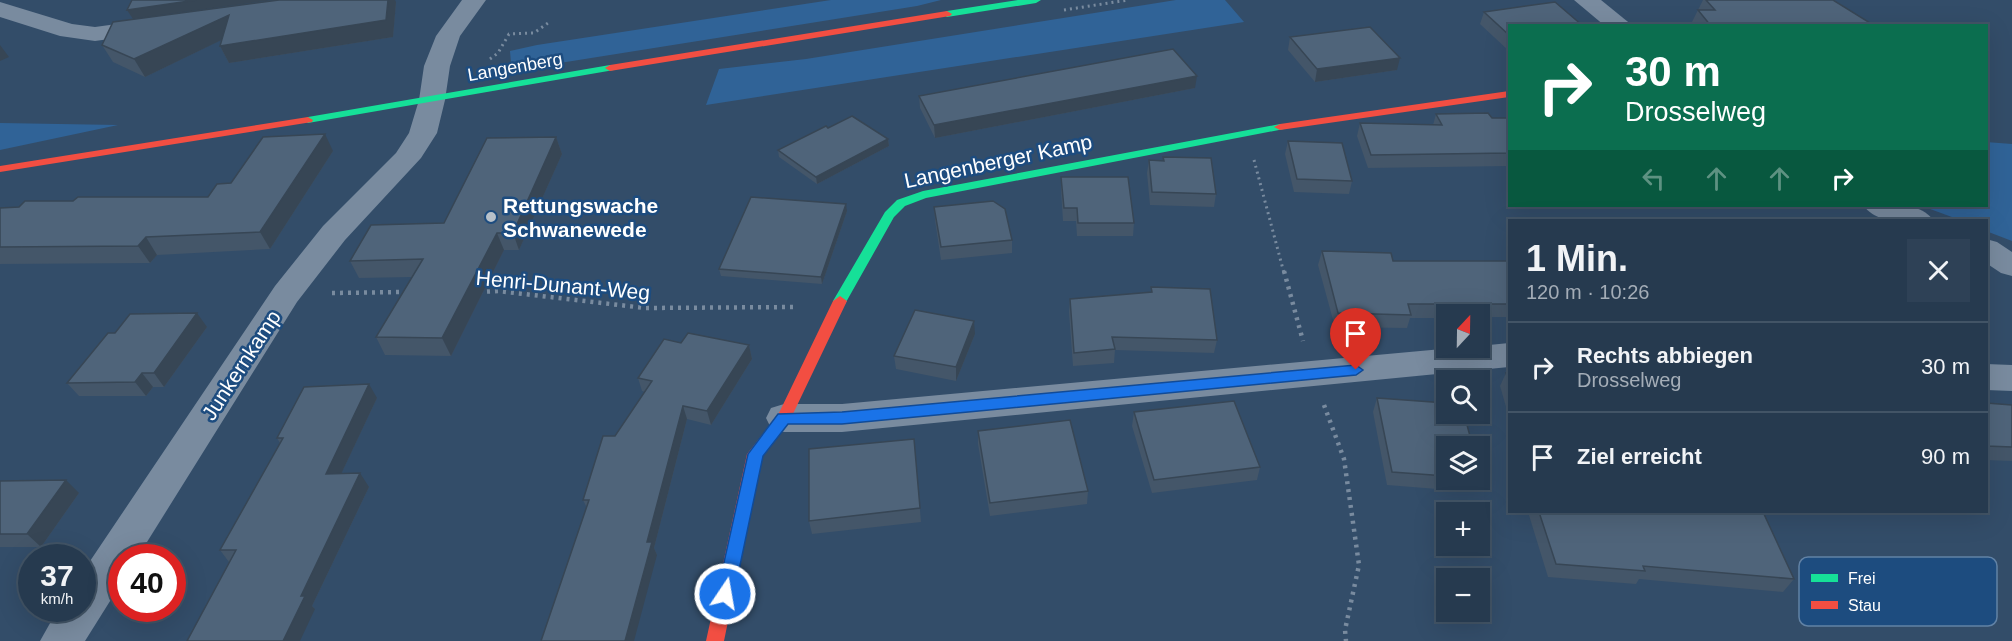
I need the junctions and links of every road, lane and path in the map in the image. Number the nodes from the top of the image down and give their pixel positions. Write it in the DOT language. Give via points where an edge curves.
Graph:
graph roads {
  1 [pos="474,0"];
  2 [pos="1036,0"];
  3 [pos="1586,0"];
  4 [pos="0,9"];
  5 [pos="176,23"];
  6 [pos="1618,24"];
  7 [pos="1508,94"];
  8 [pos="432,100"];
  9 [pos="0,169"];
  10 [pos="1882,207"];
  11 [pos="1915,219"];
  12 [pos="1988,250"];
  13 [pos="2012,266"];
  14 [pos="416,292"];
  15 [pos="474,292"];
  16 [pos="286,294"];
  17 [pos="837,307"];
  18 [pos="1508,355"];
  19 [pos="1988,377"];
  20 [pos="2012,378"];
  21 [pos="784,418"];
  22 [pos="62,641"];
  23 [pos="715,641"];
  1 -- 8 [label="street, Junkernkamp" via="448,36 437,66"];
  2 -- 8 [label="street, Langenberg" via="658,59"];
  3 -- 6 [label="street"];
  4 -- 5 [label="street" via="69,31 94,34"];
  7 -- 17 [label="street, Langenberger Kamp" via="1246,132 923,195 901,203 888,215"];
  8 -- 9 [label="street, Langenberg"];
  8 -- 16 [label="street, Junkernkamp" via="423,133 407,158 334,233"];
  10 -- 11 [label="street"];
  12 -- 13 [label="street"];
  14 -- 16 [label="path"];
  15 -- 17 [label="path, Henri-Dunant-Weg" via="498,291 645,308"];
  16 -- 22 [label="street, Junkernkamp"];
  17 -- 21 [label="street, Langenberger Kamp"];
  18 -- 21 [label="street" via="842,418"];
  19 -- 20 [label="street"];
  21 -- 23 [label="street, Langenberger Kamp" via="755,454"];
}
